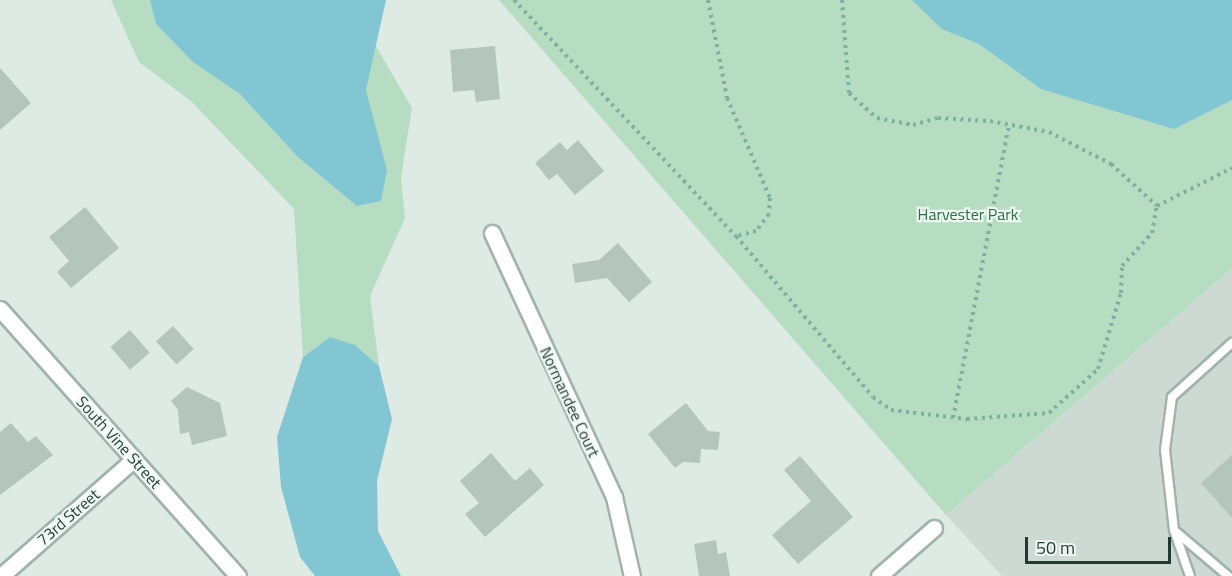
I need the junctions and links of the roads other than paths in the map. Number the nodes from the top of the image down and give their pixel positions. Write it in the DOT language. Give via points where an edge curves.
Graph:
graph roads {
  1 [pos="492,233"];
  2 [pos="0,309"];
  3 [pos="1232,343"];
  4 [pos="134,459"];
  5 [pos="934,528"];
  6 [pos="1174,530"];
  7 [pos="1,576"];
  8 [pos="238,576"];
  9 [pos="632,576"];
  10 [pos="879,576"];
  11 [pos="1190,576"];
  12 [pos="1228,576"];
  1 -- 9 [label="street, Normandee Court" via="614,497"];
  2 -- 4 [label="street, South Vine Street"];
  3 -- 6 [label="lane" via="1172,397 1165,450"];
  4 -- 7 [label="street, 73rd Street"];
  4 -- 8 [label="street, South Vine Street"];
  5 -- 10 [label="street"];
  6 -- 11 [label="lane"];
  6 -- 12 [label="lane"];
}
